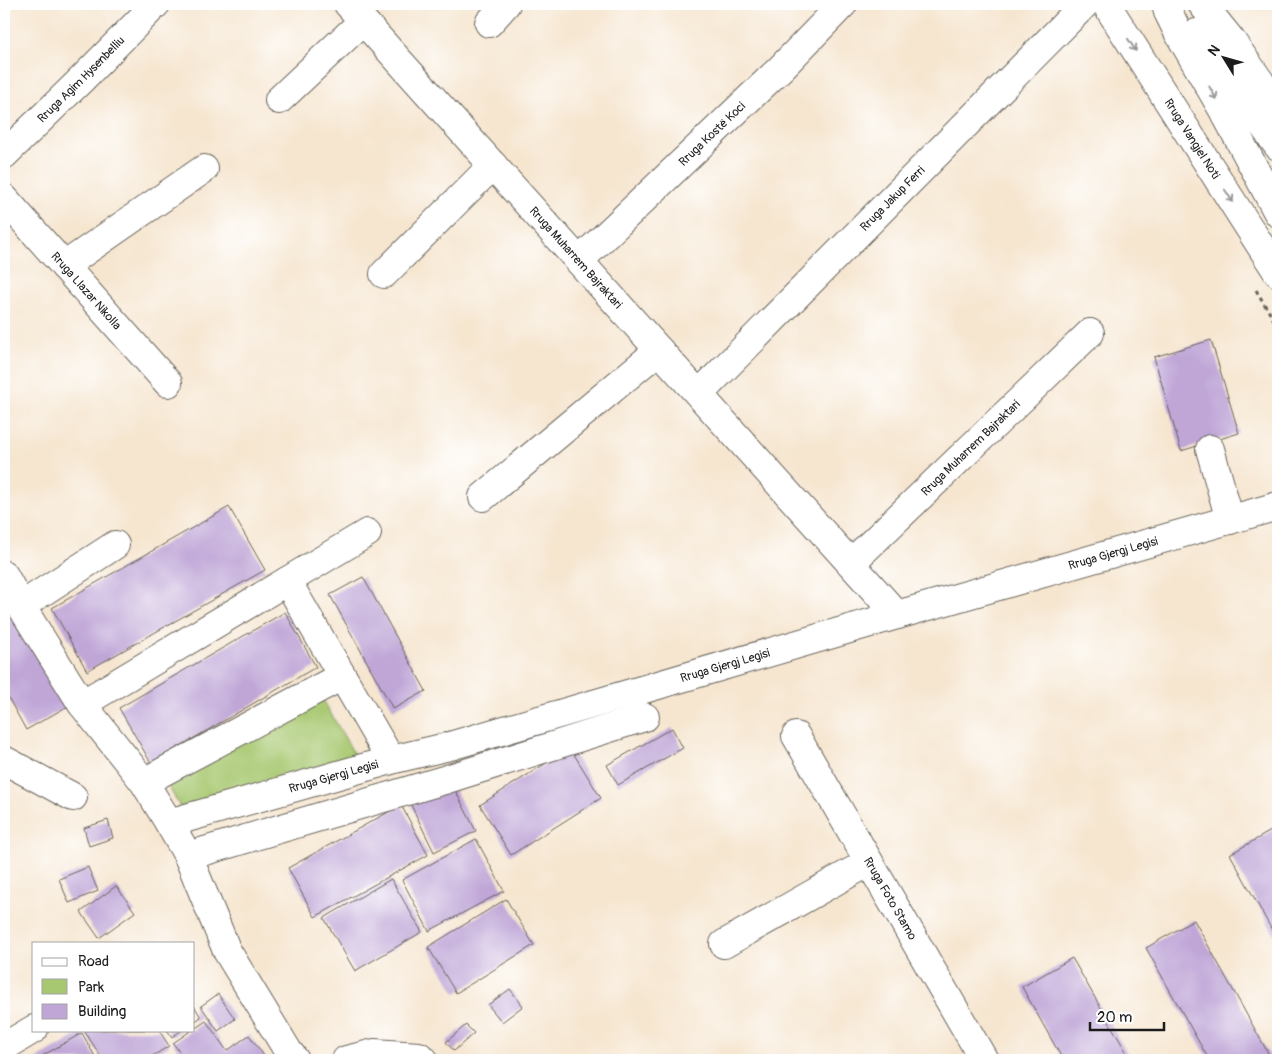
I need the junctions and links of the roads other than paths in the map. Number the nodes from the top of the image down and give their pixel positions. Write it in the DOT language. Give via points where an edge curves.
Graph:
graph roads {
  1 [pos="156,4"];
  2 [pos="843,4"];
  3 [pos="1085,4"];
  4 [pos="1106,4"];
  5 [pos="1166,4"];
  6 [pos="1175,4"];
  7 [pos="1202,4"];
  8 [pos="356,12"];
  9 [pos="279,100"];
  10 [pos="1278,108"];
  11 [pos="1278,146"];
  12 [pos="4,156"];
  13 [pos="493,165"];
  14 [pos="204,169"];
  15 [pos="4,198"];
  16 [pos="1278,213"];
  17 [pos="579,261"];
  18 [pos="64,266"];
  19 [pos="1278,273"];
  20 [pos="384,274"];
  21 [pos="1090,333"];
  22 [pos="660,350"];
  23 [pos="168,384"];
  24 [pos="699,394"];
  25 [pos="1210,449"];
  26 [pos="483,497"];
  27 [pos="1278,506"];
  28 [pos="1230,520"];
  29 [pos="367,533"];
  30 [pos="115,545"];
  31 [pos="851,563"];
  32 [pos="4,575"];
  33 [pos="287,581"];
  34 [pos="21,606"];
  35 [pos="897,615"];
  36 [pos="342,676"];
  37 [pos="82,704"];
  38 [pos="645,717"];
  39 [pos="796,736"];
  40 [pos="4,760"];
  41 [pos="391,760"];
  42 [pos="144,782"];
  43 [pos="74,797"];
  44 [pos="169,823"];
  45 [pos="188,856"];
  46 [pos="869,862"];
  47 [pos="724,944"];
  48 [pos="32,1031"];
  49 [pos="4,1047"];
  50 [pos="295,1060"];
  51 [pos="346,1060"];
  52 [pos="424,1060"];
  53 [pos="984,1060"];
  1 -- 12 [label="main road, Rruga Agim Hysenbelliu"];
  2 -- 17 [label="main road, Rruga Kostë Koci" via="774,75"];
  3 -- 24 [label="main road, Rruga Jakup Ferri"];
  4 -- 19 [label="main road, Rruga Vangjel Noti, one-way"];
  5 -- 16 [label="main road, one-way" via="1178,32"];
  6 -- 11 [label="main road"];
  7 -- 10 [label="main road"];
  8 -- 9 [label="main road, Rruga Muharrem Bajraktari"];
  8 -- 13 [label="main road, Rruga Muharrem Bajraktari"];
  13 -- 17 [label="main road, Rruga Muharrem Bajraktari"];
  13 -- 20 [label="main road"];
  14 -- 18 [label="main road"];
  15 -- 18 [label="main road, Rruga Llazar Nikolla"];
  17 -- 22 [label="main road, Rruga Muharrem Bajraktari"];
  18 -- 23 [label="main road, Rruga Llazar Nikolla"];
  21 -- 31 [label="main road, Rruga Muharrem Bajraktari"];
  22 -- 24 [label="main road, Rruga Muharrem Bajraktari"];
  22 -- 26 [label="main road"];
  24 -- 31 [label="main road, Rruga Muharrem Bajraktari"];
  25 -- 28 [label="main road"];
  27 -- 28 [label="main road, Rruga Gjergj Legisi"];
  28 -- 35 [label="main road, Rruga Gjergj Legisi"];
  29 -- 33 [label="main road"];
  30 -- 34 [label="main road"];
  31 -- 35 [label="main road, Rruga Muharrem Bajraktari"];
  32 -- 34 [label="main road"];
  33 -- 36 [label="main road"];
  33 -- 37 [label="main road"];
  34 -- 37 [label="main road"];
  35 -- 41 [label="main road, Rruga Gjergj Legisi" via="450,746"];
  36 -- 41 [label="main road"];
  36 -- 42 [label="main road"];
  37 -- 42 [label="main road"];
  38 -- 45 [label="main road"];
  39 -- 46 [label="main road, Rruga Foto Stamo"];
  40 -- 43 [label="main road"];
  41 -- 44 [label="main road, Rruga Gjergj Legisi"];
  42 -- 44 [label="main road"];
  44 -- 45 [label="main road"];
  45 -- 50 [label="main road" via="227,951"];
  46 -- 47 [label="main road"];
  46 -- 53 [label="main road, Rruga Foto Stamo"];
  48 -- 49 [label="main road"];
  51 -- 52 [label="main road" via="374,1053 419,1056"];
}
